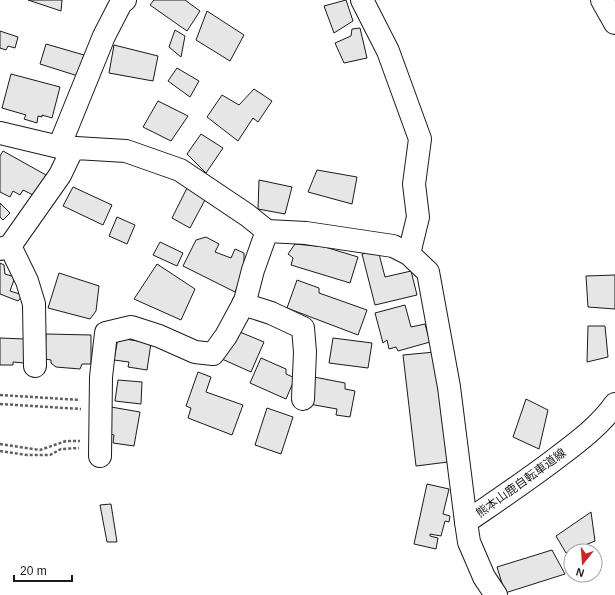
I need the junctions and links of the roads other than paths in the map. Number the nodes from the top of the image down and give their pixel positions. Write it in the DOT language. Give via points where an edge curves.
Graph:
graph roads {
  1 [pos="125,0"];
  2 [pos="362,0"];
  3 [pos="602,0"];
  4 [pos="615,23"];
  5 [pos="0,133"];
  6 [pos="66,148"];
  7 [pos="267,231"];
  8 [pos="5,248"];
  9 [pos="409,254"];
  10 [pos="243,304"];
  11 [pos="35,366"];
  12 [pos="303,399"];
  13 [pos="615,404"];
  14 [pos="100,448"];
  15 [pos="466,522"];
  16 [pos="496,595"];
  1 -- 6 [label="street" via="104,36"];
  2 -- 9 [label="street" via="388,51 420,138 414,184 418,217"];
  3 -- 4 [label="street"];
  5 -- 6 [label="street"];
  6 -- 7 [label="street" via="126,151 180,170"];
  6 -- 8 [label="street" via="60,175"];
  7 -- 9 [label="street" via="306,233 394,246"];
  7 -- 10 [label="street"];
  8 -- 11 [label="street" via="27,281 34,304"];
  9 -- 15 [label="street" via="428,272 450,387"];
  10 -- 12 [label="street" via="271,313 302,328"];
  10 -- 14 [label="street" via="213,354 195,352 131,327 106,333 101,377"];
  13 -- 15 [label="street, 熊本山鹿自転車道線" via="579,442"];
  15 -- 16 [label="street, 熊本山鹿自転車道線" via="469,542 484,577"];
}
